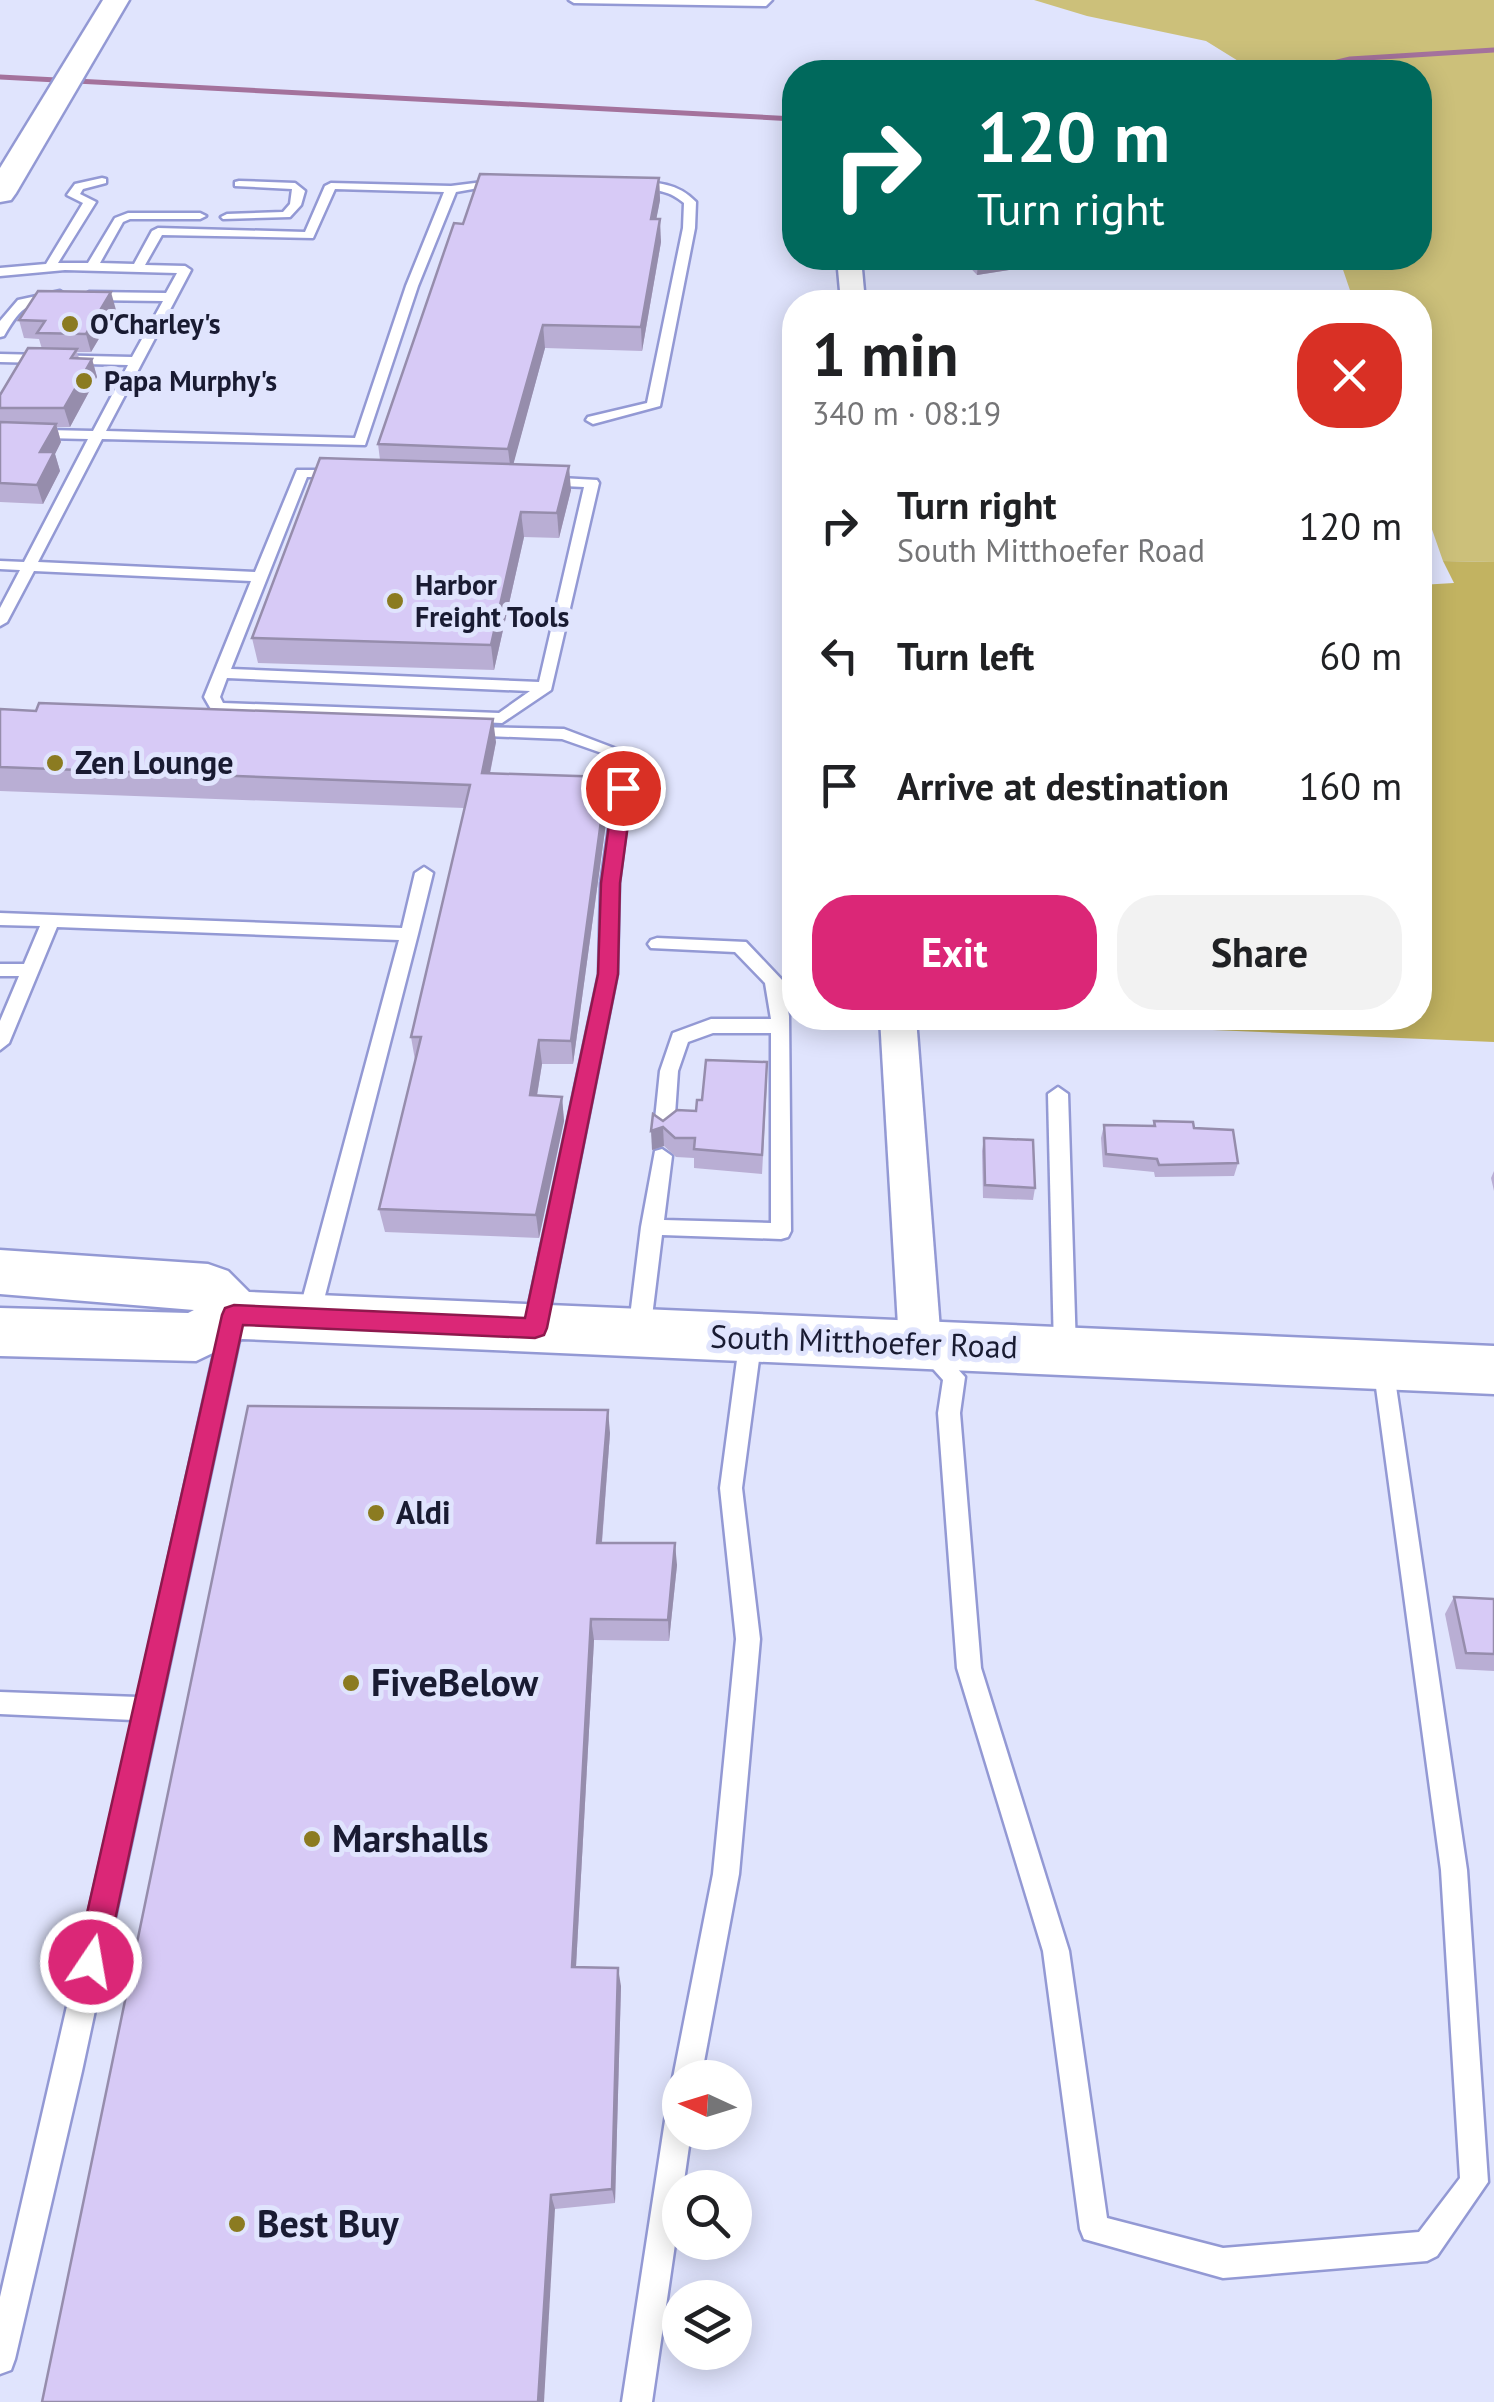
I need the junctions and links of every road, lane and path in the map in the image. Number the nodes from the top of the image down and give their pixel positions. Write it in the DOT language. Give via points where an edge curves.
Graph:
graph roads {
  1 [pos="116,0"];
  2 [pos="574,0"];
  3 [pos="766,0"];
  4 [pos="102,182"];
  5 [pos="527,182"];
  6 [pos="239,184"];
  7 [pos="624,184"];
  8 [pos="451,188"];
  9 [pos="0,192"];
  10 [pos="200,216"];
  11 [pos="227,217"];
  12 [pos="0,259"];
  13 [pos="47,267"];
  14 [pos="91,268"];
  15 [pos="137,269"];
  16 [pos="0,272"];
  17 [pos="170,297"];
  18 [pos="0,333"];
  19 [pos="0,358"];
  20 [pos="137,361"];
  21 [pos="593,420"];
  22 [pos="0,433"];
  23 [pos="97,435"];
  24 [pos="360,475"];
  25 [pos="534,481"];
  26 [pos="0,565"];
  27 [pos="29,566"];
  28 [pos="260,577"];
  29 [pos="0,622"];
  30 [pos="222,673"];
  31 [pos="546,687"];
  32 [pos="214,724"];
  33 [pos="424,873"];
  34 [pos="0,919"];
  35 [pos="51,921"];
  36 [pos="408,934"];
  37 [pos="657,944"];
  38 [pos="0,970"];
  39 [pos="32,970"];
  40 [pos="781,1026"];
  41 [pos="899,1030"];
  42 [pos="0,1042"];
  43 [pos="1058,1094"];
  44 [pos="664,1129"];
  45 [pos="662,1156"];
  46 [pos="652,1227"];
  47 [pos="0,1272"];
  48 [pos="234,1315"];
  49 [pos="308,1318"];
  50 [pos="535,1328"];
  51 [pos="0,1332"];
  52 [pos="639,1333"];
  53 [pos="751,1337"];
  54 [pos="920,1343"];
  55 [pos="1065,1350"];
  56 [pos="1384,1365"];
  57 [pos="1494,1370"];
  58 [pos="0,1703"];
  59 [pos="147,1709"];
  60 [pos="690,2060"];
  61 [pos="675,2150"];
  62 [pos="0,2359"];
  63 [pos="637,2402"];
  1 -- 9 [label="main road"];
  2 -- 3 [label="lane"];
  4 -- 13 [label="lane" via="80,186 74,195 90,202"];
  5 -- 8 [label="lane"];
  6 -- 11 [label="lane" via="299,191 286,215"];
  7 -- 21 [label="lane" via="681,192 690,202 689,228 653,406"];
  8 -- 15 [label="lane" via="330,186 309,236 158,231"];
  8 -- 23 [label="lane" via="360,442"];
  10 -- 14 [label="lane" via="119,220"];
  12 -- 13 [label="lane"];
  13 -- 14 [label="lane"];
  13 -- 16 [label="lane"];
  14 -- 15 [label="lane"];
  15 -- 17 [label="lane" via="186,270"];
  17 -- 18 [label="lane" via="26,299 13,307"];
  17 -- 20 [label="lane"];
  19 -- 20 [label="lane"];
  20 -- 23 [label="lane"];
  22 -- 23 [label="lane"];
  23 -- 27 [label="lane"];
  24 -- 28 [label="lane" via="302,473"];
  25 -- 31 [label="lane" via="592,483"];
  26 -- 27 [label="lane"];
  27 -- 28 [label="lane"];
  27 -- 29 [label="lane"];
  28 -- 30 [label="lane"];
  30 -- 31 [label="lane"];
  30 -- 31 [label="lane" via="212,697 218,708 502,718"];
  32 -- 50 [label="lane" via="564,734 628,756 610,883 608,974"];
  33 -- 36 [label="lane"];
  34 -- 35 [label="lane"];
  35 -- 36 [label="lane"];
  35 -- 39 [label="lane"];
  36 -- 49 [label="lane"];
  37 -- 40 [label="lane" via="740,946 774,981"];
  38 -- 39 [label="lane"];
  39 -- 42 [label="lane"];
  40 -- 44 [label="lane" via="711,1026 680,1038 668,1071"];
  40 -- 46 [label="lane" via="781,1230"];
  41 -- 54 [label="street"];
  43 -- 55 [label="lane"];
  45 -- 46 [label="lane"];
  46 -- 52 [label="lane"];
  47 -- 48 [label="main road" via="208,1287"];
  48 -- 49 [label="main road, South Mitthoefer Road"];
  48 -- 51 [label="main road, South Mitthoefer Road" via="196,1338"];
  48 -- 59 [label="lane"];
  49 -- 50 [label="main road, South Mitthoefer Road"];
  50 -- 52 [label="main road, South Mitthoefer Road"];
  52 -- 53 [label="main road, South Mitthoefer Road"];
  53 -- 54 [label="main road, South Mitthoefer Road"];
  53 -- 60 [label="lane" via="731,1488 748,1640 726,1874"];
  54 -- 55 [label="main road, South Mitthoefer Road"];
  54 -- 56 [label="lane" via="954,1377 949,1413 969,1668 1056,1951 1094,2230 1223,2263 1426,2246 1474,2182 1454,1870"];
  55 -- 56 [label="main road, South Mitthoefer Road"];
  56 -- 57 [label="main road, South Mitthoefer Road"];
  58 -- 59 [label="lane"];
  59 -- 62 [label="lane"];
  61 -- 63 [label="lane"];
}
